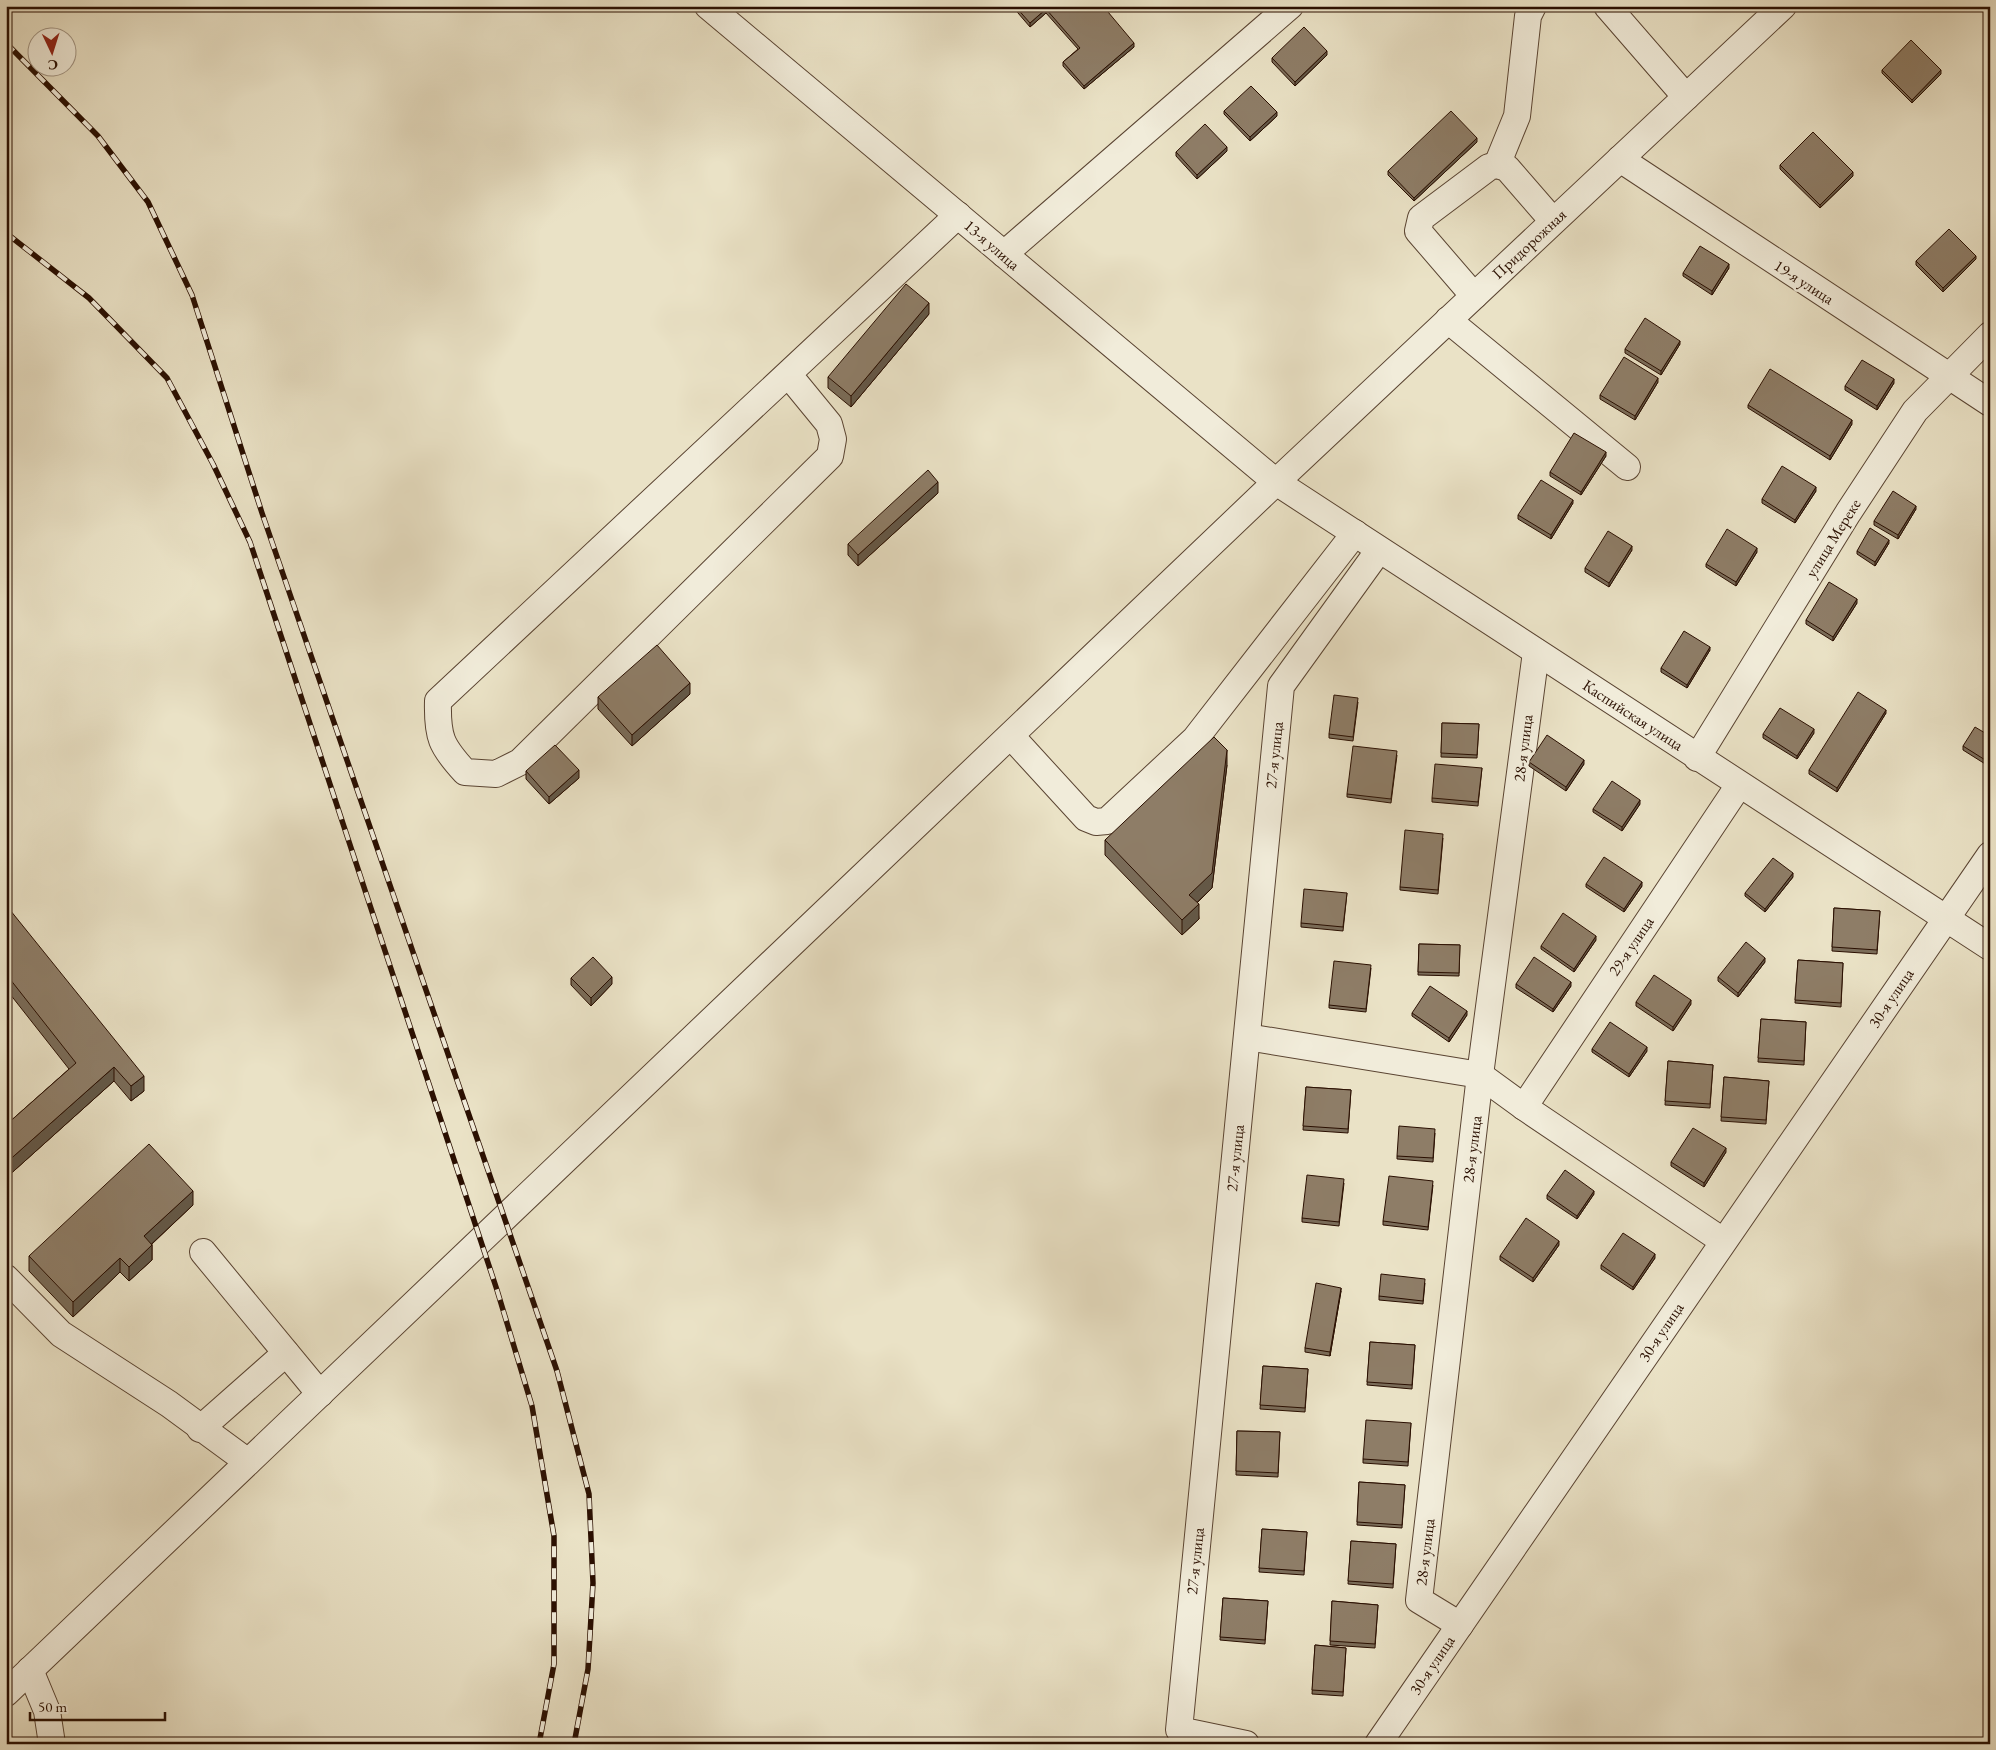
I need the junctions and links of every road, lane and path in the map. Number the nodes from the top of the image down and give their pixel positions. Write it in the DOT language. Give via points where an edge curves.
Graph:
graph roads {
  1 [pos="708,6"];
  2 [pos="1290,6"];
  3 [pos="1533,6"];
  4 [pos="1607,6"];
  5 [pos="1782,6"];
  6 [pos="1686,97"];
  7 [pos="1620,159"];
  8 [pos="1497,165"];
  9 [pos="958,215"];
  10 [pos="1552,221"];
  11 [pos="1004,254"];
  12 [pos="1474,296"];
  13 [pos="1448,320"];
  14 [pos="1990,335"];
  15 [pos="788,374"];
  16 [pos="1949,377"];
  17 [pos="1990,403"];
  18 [pos="1627,467"];
  19 [pos="1276,482"];
  20 [pos="1355,533"];
  21 [pos="1379,550"];
  22 [pos="1536,652"];
  23 [pos="1011,736"];
  24 [pos="1697,758"];
  25 [pos="1739,785"];
  26 [pos="1990,855"];
  27 [pos="1944,919"];
  28 [pos="1990,947"];
  29 [pos="1247,1037"];
  30 [pos="1480,1075"];
  31 [pos="1524,1107"];
  32 [pos="1723,1241"];
  33 [pos="204,1252"];
  34 [pos="6,1278"];
  35 [pos="286,1353"];
  36 [pos="320,1394"];
  37 [pos="200,1429"];
  38 [pos="248,1462"];
  39 [pos="1460,1625"];
  40 [pos="30,1670"];
  41 [pos="6,1693"];
  42 [pos="52,1744"];
  43 [pos="1246,1744"];
  44 [pos="1378,1744"];
  1 -- 9 [label="street, 13-я улица"];
  2 -- 11 [label="street"];
  3 -- 8 [label="street" via="1528,16 1517,116"];
  4 -- 6 [label="street"];
  5 -- 6 [label="street, Придорожная"];
  6 -- 7 [label="street, Придорожная"];
  7 -- 10 [label="street, Придорожная"];
  7 -- 16 [label="street, 19-я улица"];
  8 -- 10 [label="street" via="1506,168"];
  8 -- 12 [label="street" via="1489,167 1421,218 1418,225 1418,231"];
  9 -- 11 [label="street, 13-я улица"];
  9 -- 15 [label="street"];
  10 -- 12 [label="street, Придорожная"];
  11 -- 19 [label="street, 13-я улица"];
  12 -- 13 [label="street, Придорожная"];
  13 -- 18 [label="street"];
  13 -- 19 [label="street, Придорожная"];
  14 -- 16 [label="street, улица Мереке"];
  15 -- 15 [label="street" via="438,701 438,724 444,750 465,772 496,774 520,762 830,456 833,439 829,424"];
  16 -- 17 [label="street, 19-я улица"];
  16 -- 24 [label="street, улица Мереке" via="1915,411"];
  19 -- 20 [label="street, Каспийская улица"];
  19 -- 23 [label="street, Придорожная"];
  20 -- 21 [label="street, Каспийская улица"];
  20 -- 23 [label="street" via="1196,739 1107,821 1096,822 1086,818"];
  21 -- 22 [label="street, Каспийская улица"];
  21 -- 29 [label="street, 27-я улица" via="1281,686"];
  22 -- 24 [label="street, Каспийская улица"];
  22 -- 30 [label="street, 28-я улица"];
  23 -- 36 [label="street, Придорожная"];
  24 -- 25 [label="street, Каспийская улица"];
  25 -- 27 [label="street, Каспийская улица"];
  25 -- 31 [label="street, 29-я улица"];
  26 -- 27 [label="street, 30-я улица"];
  27 -- 28 [label="street, Каспийская улица"];
  27 -- 32 [label="street, 30-я улица"];
  29 -- 30 [label="street"];
  29 -- 43 [label="street, 27-я улица" via="1179,1730"];
  30 -- 31 [label="street"];
  30 -- 39 [label="street, 28-я улица" via="1419,1600"];
  31 -- 32 [label="street"];
  32 -- 39 [label="street, 30-я улица"];
  33 -- 35 [label="street"];
  34 -- 37 [label="street" via="61,1334 169,1404"];
  35 -- 36 [label="street"];
  35 -- 37 [label="street"];
  36 -- 38 [label="street, Придорожная"];
  37 -- 38 [label="street"];
  38 -- 40 [label="street, Придорожная"];
  39 -- 44 [label="street, 30-я улица"];
  40 -- 41 [label="street, Придорожная"];
  40 -- 42 [label="street" via="46,1711"];
}
